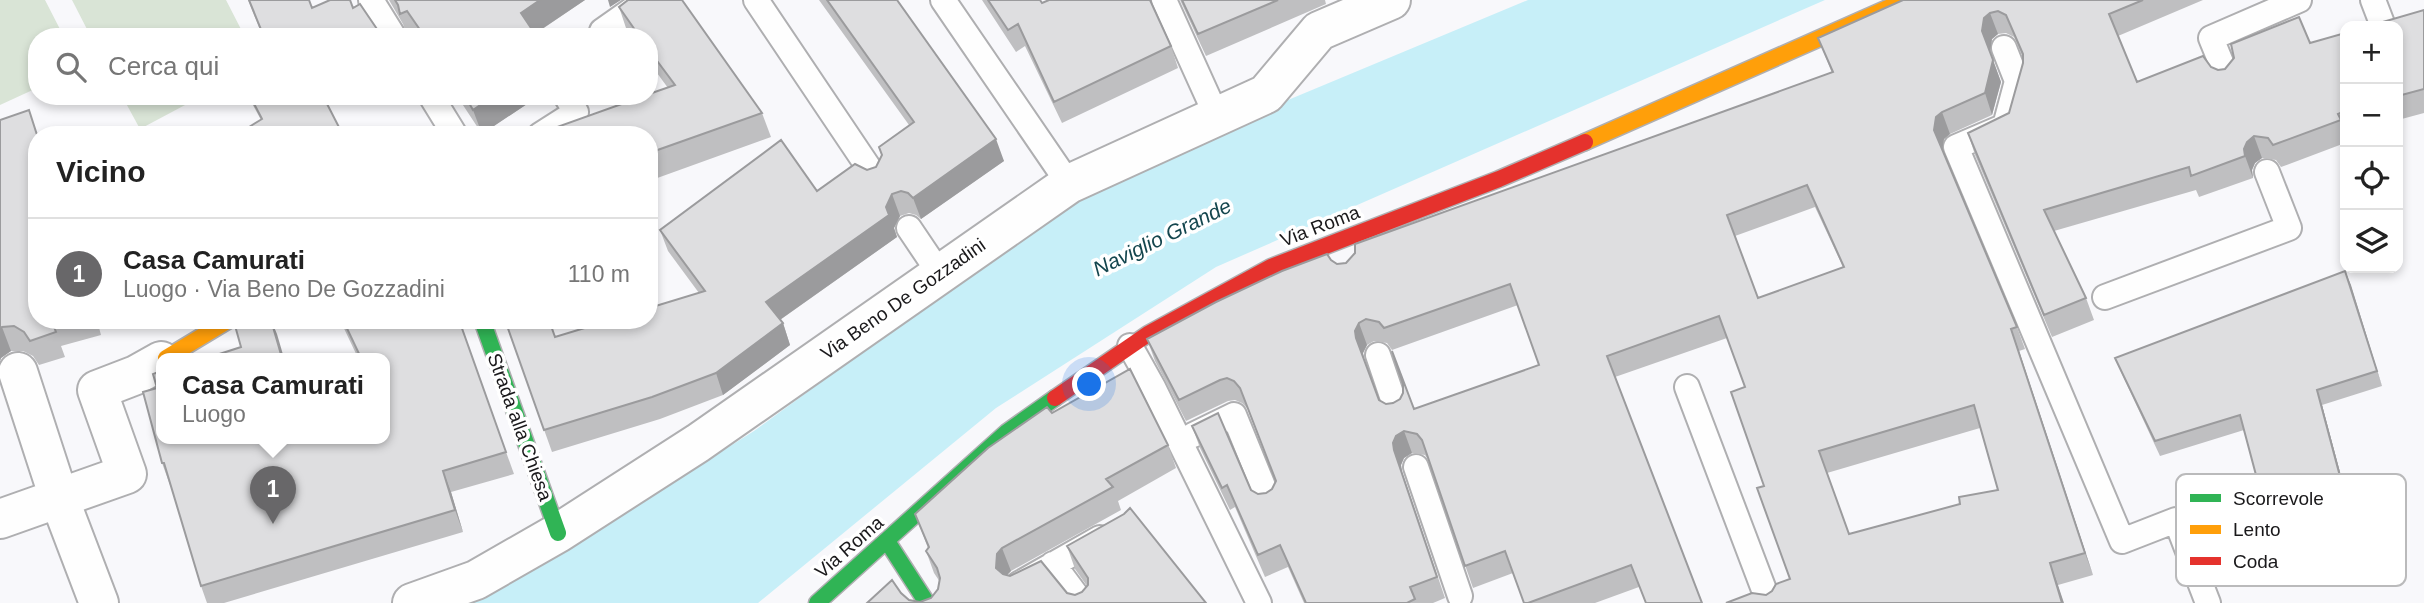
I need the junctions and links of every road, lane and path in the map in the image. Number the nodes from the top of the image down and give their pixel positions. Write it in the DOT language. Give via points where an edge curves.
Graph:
graph roads {
  1 [pos="371,0"];
  2 [pos="646,0"];
  3 [pos="756,0"];
  4 [pos="943,0"];
  5 [pos="1164,0"];
  6 [pos="1906,0"];
  7 [pos="2299,0"];
  8 [pos="2373,0"];
  9 [pos="1378,2"];
  10 [pos="2381,21"];
  11 [pos="388,28"];
  12 [pos="606,28"];
  13 [pos="2004,48"];
  14 [pos="2227,76"];
  15 [pos="437,105"];
  16 [pos="572,105"];
  17 [pos="1217,117"];
  18 [pos="449,126"];
  19 [pos="554,126"];
  20 [pos="2267,172"];
  21 [pos="875,177"];
  22 [pos="1069,184"];
  23 [pos="909,228"];
  24 [pos="940,274"];
  25 [pos="2105,297"];
  26 [pos="214,329"];
  27 [pos="485,329"];
  28 [pos="1130,346"];
  29 [pos="174,353"];
  30 [pos="1378,355"];
  31 [pos="154,365"];
  32 [pos="18,372"];
  33 [pos="1686,387"];
  34 [pos="1397,411"];
  35 [pos="1180,442"];
  36 [pos="1416,467"];
  37 [pos="60,498"];
  38 [pos="1269,501"];
  39 [pos="0,519"];
  40 [pos="2176,520"];
  41 [pos="1125,524"];
  42 [pos="558,533"];
  43 [pos="887,541"];
  44 [pos="1053,564"];
  45 [pos="1018,584"];
  46 [pos="2201,586"];
  47 [pos="1460,596"];
  48 [pos="99,603"];
  49 [pos="412,603"];
  50 [pos="817,603"];
  51 [pos="927,603"];
  52 [pos="1083,603"];
  53 [pos="1259,603"];
  54 [pos="1769,603"];
  55 [pos="2208,603"];
  1 -- 11 [label="lane"];
  2 -- 12 [label="lane"];
  3 -- 21 [label="lane"];
  4 -- 22 [label="lane"];
  5 -- 17 [label="lane"];
  6 -- 28 [label="street, Via Roma" via="1343,251 1270,267"];
  7 -- 14 [label="lane" via="2211,38"];
  8 -- 10 [label="lane"];
  9 -- 17 [label="street, Via Beno De Gozzadini" via="1319,31 1266,94"];
  13 -- 40 [label="lane" via="2017,80 2005,127 1956,147 2122,541"];
  15 -- 18 [label="lane"];
  16 -- 19 [label="lane" via="576,112"];
  17 -- 22 [label="street, Via Beno De Gozzadini"];
  20 -- 25 [label="lane" via="2289,228"];
  22 -- 24 [label="street, Via Beno De Gozzadini"];
  23 -- 24 [label="lane"];
  24 -- 42 [label="street, Via Beno De Gozzadini" via="698,443"];
  26 -- 29 [label="street"];
  27 -- 42 [label="street, Strada alla Chiesa"];
  28 -- 35 [label="lane"];
  28 -- 43 [label="street, Via Roma" via="1007,432"];
  30 -- 34 [label="lane"];
  31 -- 37 [label="street" via="97,390 127,474"];
  32 -- 37 [label="street"];
  33 -- 54 [label="lane"];
  35 -- 38 [label="lane" via="1234,415"];
  35 -- 53 [label="lane"];
  36 -- 47 [label="lane"];
  37 -- 39 [label="street"];
  37 -- 48 [label="street"];
  41 -- 44 [label="lane"];
  42 -- 49 [label="street, Via Beno De Gozzadini" via="476,580"];
  43 -- 50 [label="street, Via Roma"];
  43 -- 51 [label="street"];
  44 -- 45 [label="lane"];
  44 -- 52 [label="lane"];
  46 -- 55 [label="lane"];
}
